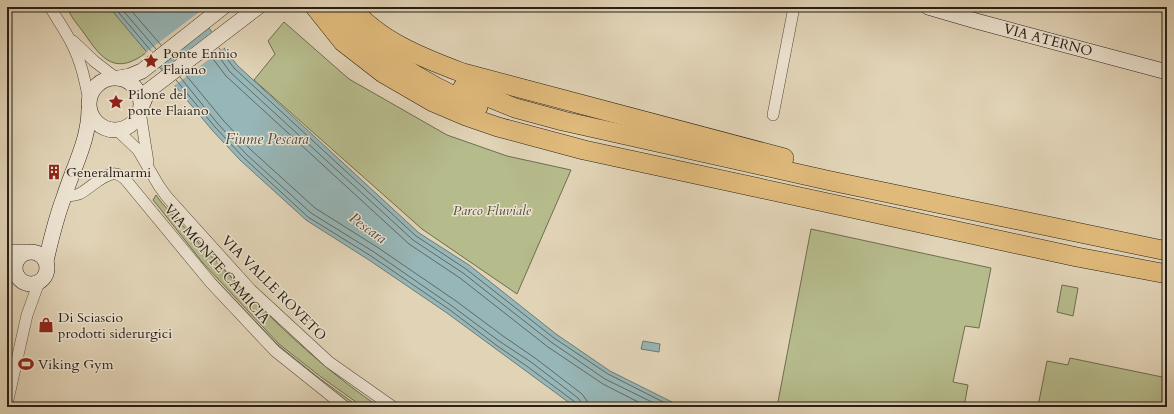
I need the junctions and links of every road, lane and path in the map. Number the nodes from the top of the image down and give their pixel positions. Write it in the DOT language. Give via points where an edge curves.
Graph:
graph roads {
  1 [pos="50,7"];
  2 [pos="223,7"];
  3 [pos="258,7"];
  4 [pos="310,7"];
  5 [pos="315,7"];
  6 [pos="345,7"];
  7 [pos="351,7"];
  8 [pos="794,7"];
  9 [pos="928,7"];
  10 [pos="328,15"];
  11 [pos="69,37"];
  12 [pos="1167,72"];
  13 [pos="118,78"];
  14 [pos="89,105"];
  15 [pos="140,111"];
  16 [pos="773,115"];
  17 [pos="113,130"];
  18 [pos="82,148"];
  19 [pos="151,173"];
  20 [pos="830,187"];
  21 [pos="64,196"];
  22 [pos="1167,240"];
  23 [pos="1167,251"];
  24 [pos="7,252"];
  25 [pos="37,256"];
  26 [pos="11,264"];
  27 [pos="1167,265"];
  28 [pos="1167,274"];
  29 [pos="39,282"];
  30 [pos="7,404"];
  31 [pos="345,407"];
  32 [pos="393,407"];
  1 -- 11 [label="street"];
  2 -- 13 [label="street" via="142,71"];
  3 -- 15 [label="street" via="154,86 146,94"];
  4 -- 10 [label="highway"];
  5 -- 10 [label="highway"];
  6 -- 20 [label="highway" via="416,62 466,89 499,102 556,119"];
  7 -- 22 [label="highway" via="371,26 395,43 432,62 463,73 780,157"];
  8 -- 16 [label="street"];
  9 -- 12 [label="street, VIA ATERNO"];
  10 -- 20 [label="highway" via="407,70 457,98 499,115 565,134"];
  10 -- 28 [label="highway" via="342,42 383,73 433,102 498,127 584,150 1077,257"];
  11 -- 13 [label="street" via="94,61"];
  11 -- 14 [label="street" via="83,71"];
  13 -- 14 [label="street" via="105,80 96,86 90,96"];
  13 -- 15 [label="street" via="129,82 137,90"];
  14 -- 17 [label="street" via="94,120 101,126"];
  14 -- 18 [label="street" via="88,126"];
  15 -- 17 [label="street" via="131,124"];
  15 -- 19 [label="street, VIA VALLE ROVETO"];
  17 -- 18 [label="street" via="98,132"];
  17 -- 19 [label="street, VIA VALLE ROVETO" via="138,150"];
  18 -- 21 [label="street"];
  19 -- 32 [label="street, VIA VALLE ROVETO" via="166,198 251,290 329,362"];
  20 -- 23 [label="highway"];
  20 -- 27 [label="highway"];
  21 -- 25 [label="street" via="54,227"];
  21 -- 31 [label="street, VIA MONTE CAMICIA" via="78,195 108,174 117,174 125,179 211,283 275,351"];
  24 -- 25 [label="street"];
  25 -- 26 [label="street" via="24,253 18,258 15,266"];
  25 -- 29 [label="street" via="47,270"];
  26 -- 29 [label="street" via="24,283"];
  29 -- 30 [label="street" via="27,315"];
}
